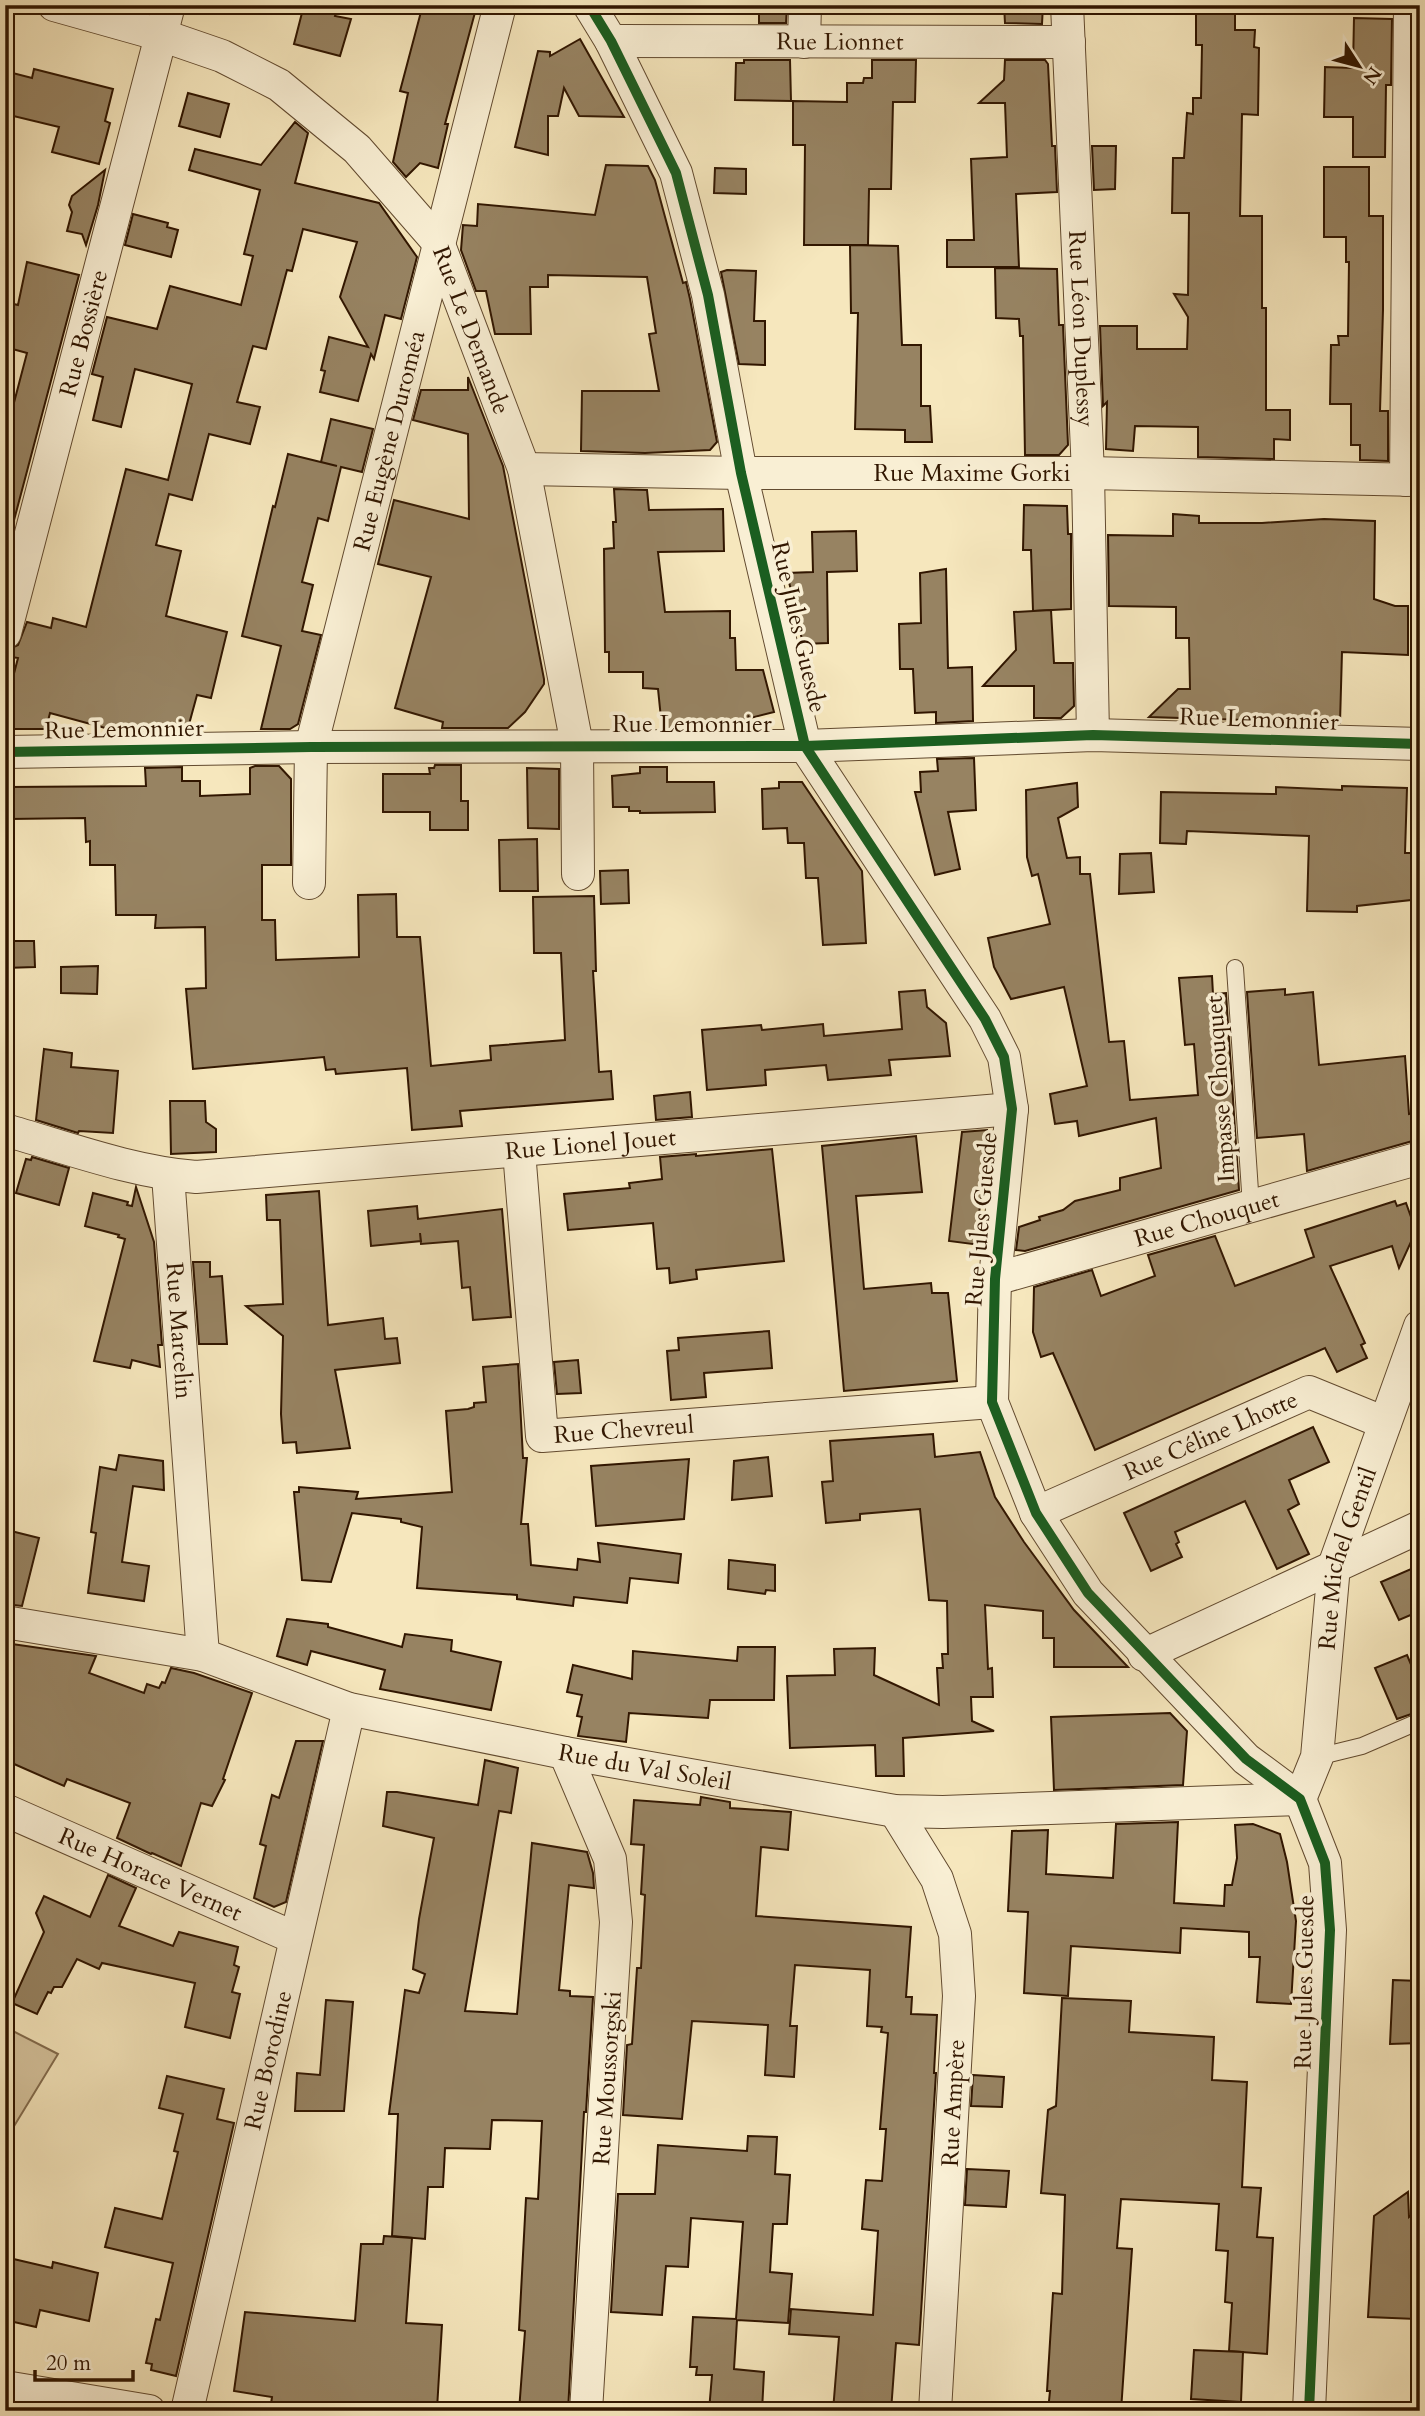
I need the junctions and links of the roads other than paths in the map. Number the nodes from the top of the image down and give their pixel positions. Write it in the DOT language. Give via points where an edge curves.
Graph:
graph roads {
  1 [pos="54,5"];
  2 [pos="500,5"];
  3 [pos="589,5"];
  4 [pos="805,5"];
  5 [pos="1067,5"];
  6 [pos="1410,5"];
  7 [pos="165,20"];
  8 [pos="611,41"];
  9 [pos="804,42"];
  10 [pos="1069,42"];
  11 [pos="438,242"];
  12 [pos="524,469"];
  13 [pos="741,474"];
  14 [pos="1087,474"];
  15 [pos="1413,480"];
  16 [pos="5,633"];
  17 [pos="1093,735"];
  18 [pos="1420,744"];
  19 [pos="577,745"];
  20 [pos="805,746"];
  21 [pos="311,747"];
  22 [pos="5,752"];
  23 [pos="578,874"];
  24 [pos="309,883"];
  25 [pos="1235,968"];
  26 [pos="1012,1109"];
  27 [pos="5,1130"];
  28 [pos="519,1151"];
  29 [pos="1420,1158"];
  30 [pos="168,1175"];
  31 [pos="1251,1206"];
  32 [pos="995,1279"];
  33 [pos="1420,1326"];
  34 [pos="992,1402"];
  35 [pos="1385,1423"];
  36 [pos="1036,1513"];
  37 [pos="1420,1527"];
  38 [pos="1334,1566"];
  39 [pos="5,1622"];
  40 [pos="203,1655"];
  41 [pos="1144,1655"];
  42 [pos="349,1709"];
  43 [pos="1420,1721"];
  44 [pos="565,1754"];
  45 [pos="1317,1757"];
  46 [pos="1300,1798"];
  47 [pos="5,1810"];
  48 [pos="895,1811"];
  49 [pos="295,1938"];
  50 [pos="5,2387"];
  51 [pos="149,2411"];
  52 [pos="187,2411"];
  53 [pos="586,2411"];
  54 [pos="935,2411"];
  55 [pos="1308,2411"];
  1 -- 7 [label="street, Rue Le Demande"];
  2 -- 11 [label="street, Rue Eugène Duroméa"];
  3 -- 8 [label="street, Rue Jules Guesde"];
  4 -- 9 [label="street"];
  5 -- 10 [label="street, Rue Léon Duplessy"];
  6 -- 15 [label="street"];
  7 -- 11 [label="street, Rue Le Demande" via="279,85 357,149"];
  7 -- 16 [label="street, Rue Bossière"];
  8 -- 9 [label="street, Rue Lionnet"];
  8 -- 13 [label="street, Rue Jules Guesde" via="676,173 708,295"];
  9 -- 10 [label="street, Rue Lionnet"];
  10 -- 14 [label="street, Rue Léon Duplessy"];
  11 -- 12 [label="street, Rue Le Demande"];
  11 -- 21 [label="street, Rue Eugène Duroméa"];
  12 -- 13 [label="street, Rue Maxime Gorki"];
  12 -- 19 [label="street, Rue Le Demande"];
  13 -- 14 [label="street, Rue Maxime Gorki"];
  13 -- 20 [label="street, Rue Jules Guesde"];
  14 -- 15 [label="street, Rue Maxime Gorki"];
  14 -- 17 [label="street, Rue Léon Duplessy"];
  17 -- 18 [label="street, Rue Lemonnier"];
  17 -- 20 [label="street, Rue Lemonnier"];
  19 -- 20 [label="street, Rue Lemonnier"];
  19 -- 21 [label="street, Rue Lemonnier"];
  19 -- 23 [label="street, Rue Le Demande"];
  20 -- 26 [label="street, Rue Jules Guesde" via="985,1019 1003,1057"];
  21 -- 22 [label="street, Rue Lemonnier"];
  21 -- 24 [label="street, Rue Eugène Duroméa"];
  25 -- 31 [label="lane, Impasse Chouquet"];
  26 -- 28 [label="street, Rue Lionel Jouet"];
  26 -- 32 [label="street, Rue Jules Guesde"];
  27 -- 30 [label="street"];
  28 -- 30 [label="street, Rue Lionel Jouet" via="197,1177"];
  28 -- 34 [label="street, Rue Chevreul" via="542,1436"];
  29 -- 31 [label="street, Rue Chouquet"];
  30 -- 40 [label="street, Rue Marcelin"];
  31 -- 32 [label="street, Rue Chouquet"];
  32 -- 34 [label="street, Rue Jules Guesde"];
  33 -- 35 [label="street, Rue Michel Gentil"];
  34 -- 36 [label="street, Rue Jules Guesde"];
  35 -- 36 [label="street, Rue Céline Lhotte" via="1309,1392"];
  35 -- 38 [label="street, Rue Michel Gentil"];
  36 -- 41 [label="street, Rue Jules Guesde" via="1087,1593"];
  37 -- 38 [label="street"];
  38 -- 41 [label="street"];
  38 -- 45 [label="street, Rue Michel Gentil"];
  39 -- 40 [label="street, Rue du Val Soleil"];
  40 -- 42 [label="street, Rue du Val Soleil"];
  41 -- 46 [label="street, Rue Jules Guesde" via="1246,1759"];
  42 -- 44 [label="street, Rue du Val Soleil"];
  42 -- 49 [label="street, Rue Borodine"];
  43 -- 45 [label="lane" via="1362,1746"];
  44 -- 48 [label="street, Rue du Val Soleil"];
  44 -- 53 [label="street, Rue Moussorgski" via="610,1859 616,1922"];
  45 -- 46 [label="street, Rue Michel Gentil"];
  46 -- 48 [label="street, Rue du Val Soleil"];
  46 -- 55 [label="street, Rue Jules Guesde" via="1325,1863 1331,1930"];
  47 -- 49 [label="street, Rue Horace Vernet"];
  48 -- 54 [label="street, Rue Ampère" via="937,1879 955,1934 959,1996"];
  49 -- 52 [label="street, Rue Borodine"];
  50 -- 51 [label="street"];
}
